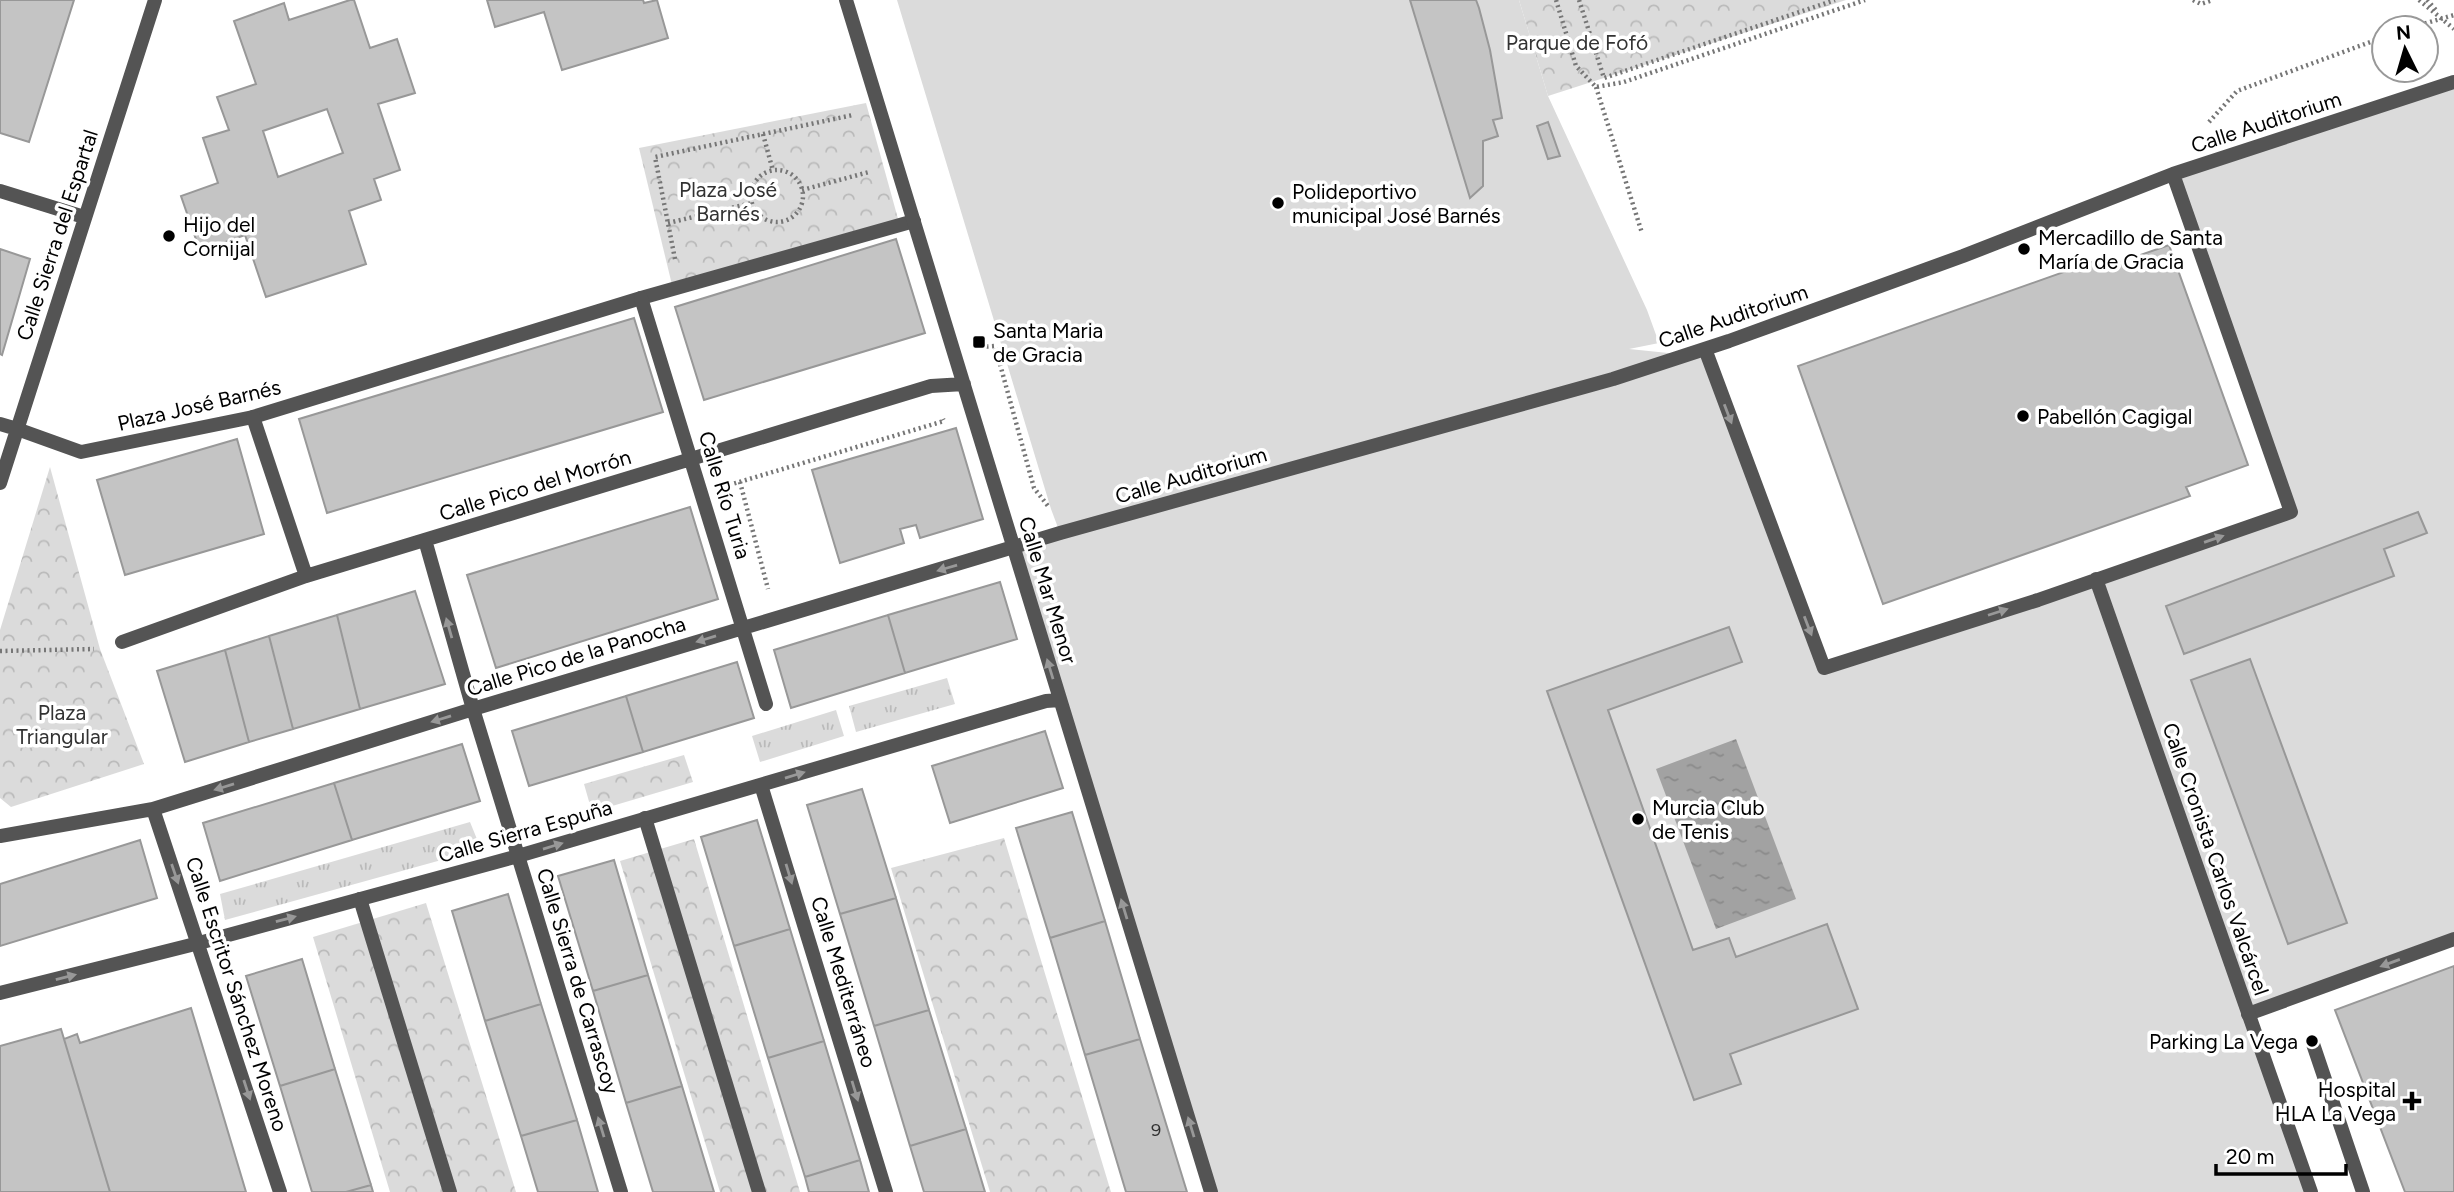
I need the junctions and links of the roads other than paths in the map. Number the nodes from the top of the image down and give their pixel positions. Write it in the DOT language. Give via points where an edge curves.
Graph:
graph roads {
  1 [pos="155,0"];
  2 [pos="846,0"];
  3 [pos="2454,82"];
  4 [pos="2173,174"];
  5 [pos="0,191"];
  6 [pos="83,217"];
  7 [pos="914,221"];
  8 [pos="641,298"];
  9 [pos="1705,349"];
  10 [pos="964,384"];
  11 [pos="253,417"];
  12 [pos="0,424"];
  13 [pos="17,429"];
  14 [pos="692,458"];
  15 [pos="0,483"];
  16 [pos="425,540"];
  17 [pos="1013,548"];
  18 [pos="306,576"];
  19 [pos="2096,579"];
  20 [pos="743,628"];
  21 [pos="122,642"];
  22 [pos="1060,700"];
  23 [pos="766,704"];
  24 [pos="473,709"];
  25 [pos="761,785"];
  26 [pos="153,809"];
  27 [pos="645,818"];
  28 [pos="0,836"];
  29 [pos="518,856"];
  30 [pos="360,900"];
  31 [pos="2454,939"];
  32 [pos="199,943"];
  33 [pos="0,993"];
  34 [pos="2248,1014"];
  35 [pos="2312,1041"];
  36 [pos="280,1192"];
  37 [pos="450,1192"];
  38 [pos="621,1192"];
  39 [pos="760,1192"];
  40 [pos="886,1192"];
  41 [pos="1211,1192"];
  42 [pos="2311,1192"];
  43 [pos="2363,1192"];
  1 -- 6 [label="street, Calle Sierra del Espartal"];
  2 -- 7 [label="street, Calle Mar Menor"];
  3 -- 4 [label="street, Calle Auditorium"];
  4 -- 9 [label="street, Calle Auditorium"];
  19 -- 4 [label="street, one-way" via="2291,512"];
  5 -- 6 [label="street"];
  6 -- 13 [label="street, Calle Sierra del Espartal"];
  7 -- 8 [label="street, Plaza José Barnés"];
  7 -- 10 [label="street, Calle Mar Menor"];
  8 -- 11 [label="street, Plaza José Barnés"];
  8 -- 14 [label="street, Calle Río Turia"];
  9 -- 17 [label="street, Calle Auditorium"];
  9 -- 19 [label="street, one-way" via="1824,668"];
  10 -- 14 [label="street, Calle Pico del Morrón" via="932,386"];
  10 -- 17 [label="street, Calle Mar Menor"];
  11 -- 13 [label="street, Plaza José Barnés" via="81,452"];
  11 -- 18 [label="street"];
  12 -- 13 [label="street, Plaza José Barnés"];
  13 -- 15 [label="street, Calle Sierra del Espartal"];
  14 -- 16 [label="street, Calle Pico del Morrón"];
  14 -- 20 [label="street, Calle Río Turia"];
  16 -- 18 [label="street, Calle Pico del Morrón"];
  24 -- 16 [label="street, Calle Sierra de Carrascoy, one-way"];
  17 -- 20 [label="street, Calle Pico de la Panocha, one-way"];
  22 -- 17 [label="street, Calle Mar Menor, one-way"];
  18 -- 21 [label="street, Calle Pico del Morrón"];
  19 -- 34 [label="street, Calle Cronista Carlos Valcárcel"];
  20 -- 23 [label="street, Calle Río Turia"];
  20 -- 24 [label="street, Calle Pico de la Panocha, one-way"];
  25 -- 22 [label="street, Calle Sierra Espuña, one-way"];
  41 -- 22 [label="street, Calle Mar Menor, one-way"];
  24 -- 26 [label="street, Calle Pico de la Panocha, one-way"];
  24 -- 29 [label="street, Calle Sierra de Carrascoy"];
  25 -- 27 [label="street, Calle Sierra Espuña"];
  25 -- 40 [label="street, Calle Mediterráneo, one-way"];
  26 -- 28 [label="street"];
  26 -- 32 [label="street, Calle Escritor Sánchez Moreno, one-way"];
  29 -- 27 [label="street, Calle Sierra Espuña, one-way"];
  27 -- 39 [label="street"];
  29 -- 30 [label="street, Calle Sierra Espuña"];
  38 -- 29 [label="street, Calle Sierra de Carrascoy, one-way"];
  32 -- 30 [label="street, Calle Sierra Espuña, one-way"];
  30 -- 37 [label="street"];
  31 -- 34 [label="street, one-way"];
  33 -- 32 [label="street, Calle Sierra Espuña, one-way"];
  32 -- 36 [label="street, Calle Escritor Sánchez Moreno, one-way"];
  34 -- 42 [label="street, Calle Cronista Carlos Valcárcel"];
  35 -- 43 [label="street"];
}
